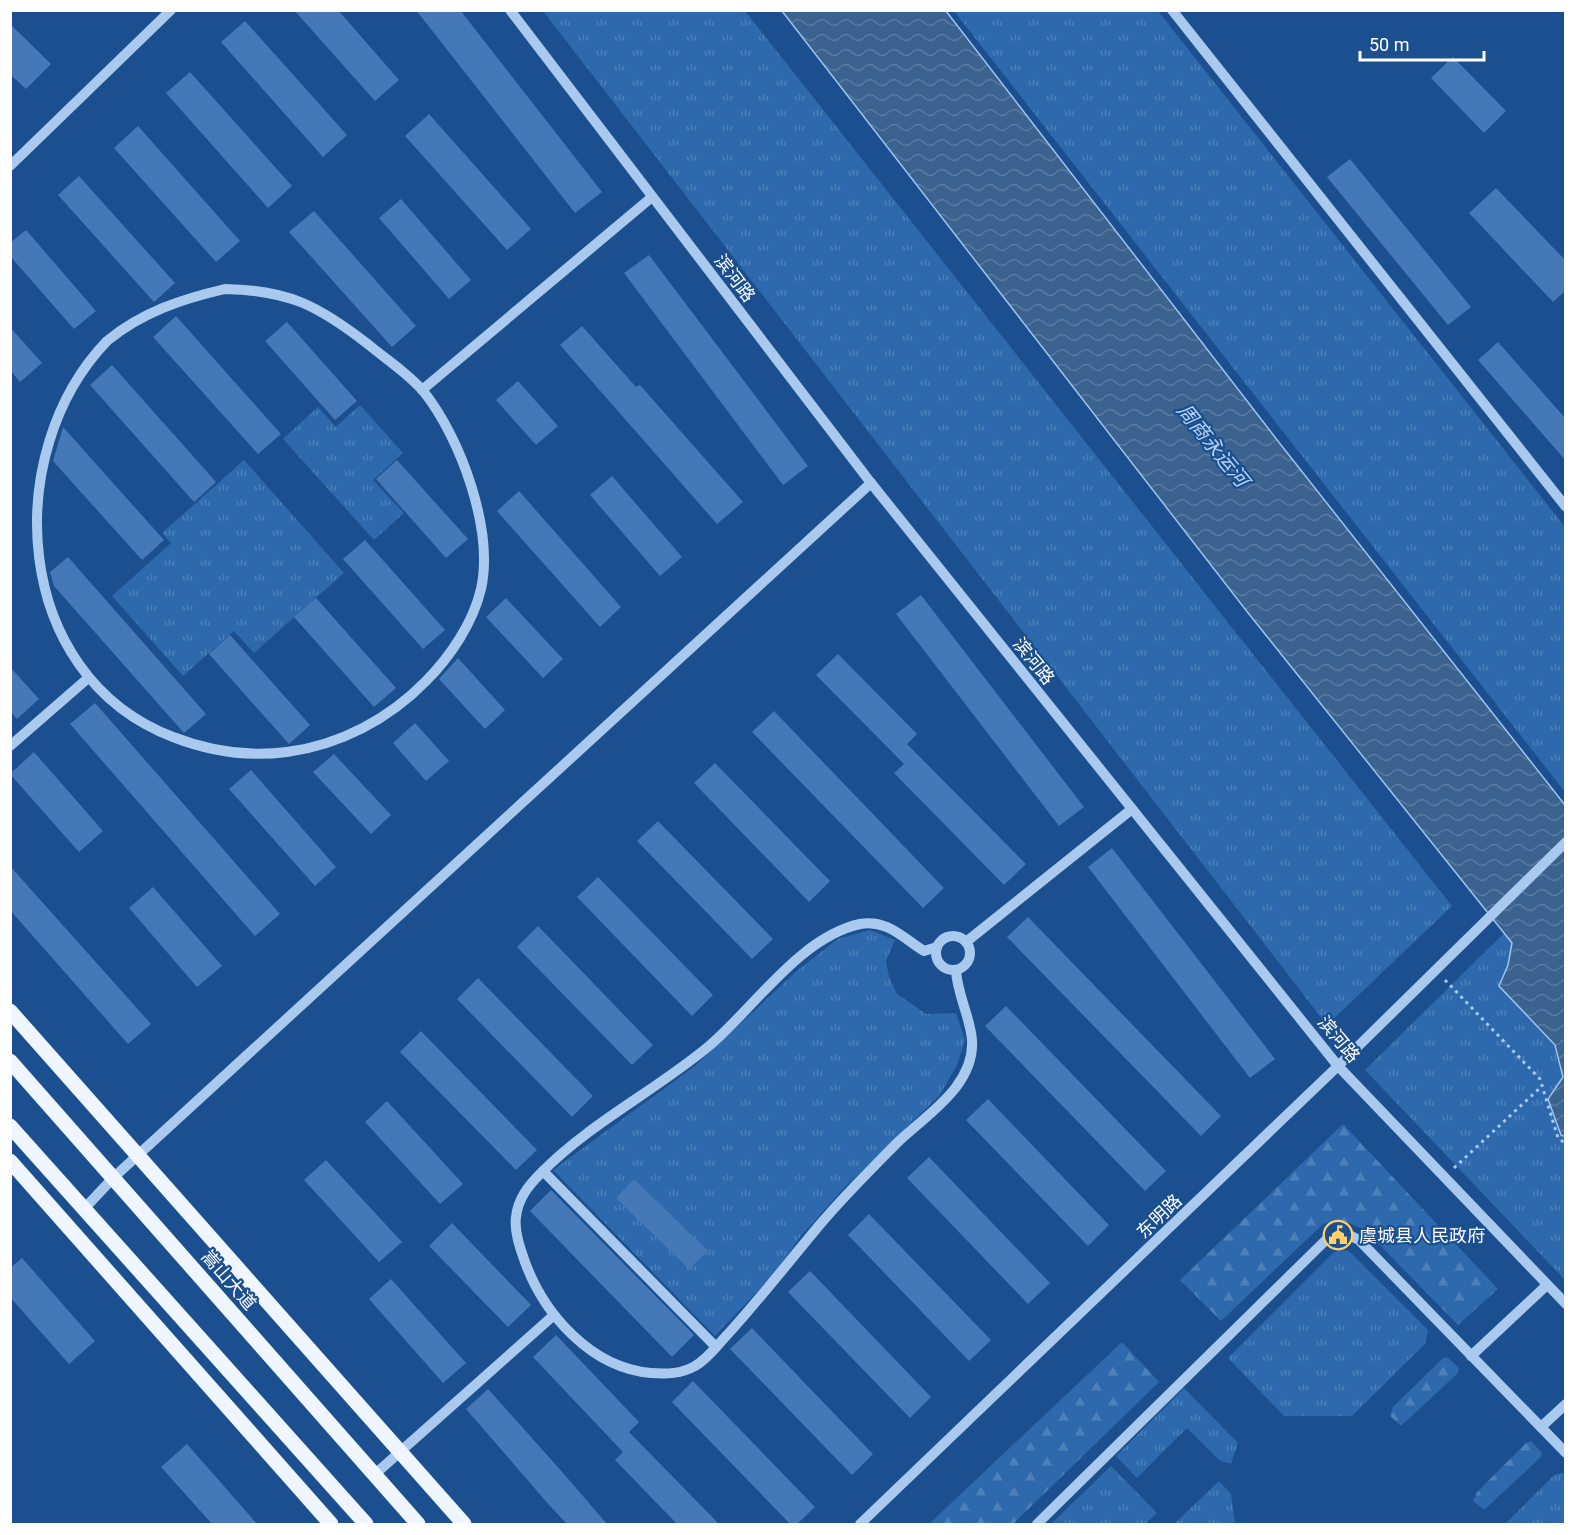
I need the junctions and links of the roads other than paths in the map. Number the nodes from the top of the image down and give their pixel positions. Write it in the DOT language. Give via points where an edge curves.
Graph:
graph roads {
  1 [pos="171,10"];
  2 [pos="510,10"];
  3 [pos="1172,10"];
  4 [pos="10,166"];
  5 [pos="652,197"];
  6 [pos="422,390"];
  7 [pos="36,447"];
  8 [pos="871,483"];
  9 [pos="1566,507"];
  10 [pos="28,561"];
  11 [pos="87,679"];
  12 [pos="10,746"];
  13 [pos="1132,809"];
  14 [pos="1566,842"];
  15 [pos="966,942"];
  16 [pos="937,947"];
  17 [pos="956,970"];
  18 [pos="10,1011"];
  19 [pos="10,1061"];
  20 [pos="1338,1066"];
  21 [pos="10,1126"];
  22 [pos="138,1155"];
  23 [pos="10,1161"];
  24 [pos="543,1171"];
  25 [pos="113,1178"];
  26 [pos="84,1209"];
  27 [pos="1547,1285"];
  28 [pos="1566,1304"];
  29 [pos="554,1315"];
  30 [pos="716,1347"];
  31 [pos="1471,1356"];
  32 [pos="1566,1404"];
  33 [pos="1541,1427"];
  34 [pos="400,1452"];
  35 [pos="1566,1452"];
  36 [pos="374,1475"];
  37 [pos="332,1524"];
  38 [pos="366,1524"];
  39 [pos="418,1524"];
  40 [pos="464,1524"];
  41 [pos="861,1524"];
  42 [pos="1037,1524"];
  1 -- 4 [label="street"];
  2 -- 5 [label="street, 滨河路"];
  3 -- 9 [label="street"];
  5 -- 6 [label="street"];
  5 -- 8 [label="street, 滨河路"];
  6 -- 7 [label="street" via="344,326 308,303 260,290 225,289 187,297 144,315 106,342 74,375 49,414"];
  6 -- 11 [label="street" via="443,422 475,493 482,539 481,588 464,630 439,667 408,699 371,725 330,743 286,752 241,753 196,746 154,730 116,706"];
  8 -- 13 [label="street, 滨河路"];
  8 -- 22 [label="street"];
  10 -- 11 [label="street" via="36,595 56,638"];
  11 -- 12 [label="street"];
  13 -- 15 [label="street"];
  13 -- 20 [label="street, 滨河路"];
  14 -- 20 [label="street, 东明路"];
  15 -- 16 [label="street" via="950,936"];
  15 -- 17 [label="street" via="969,959"];
  16 -- 17 [label="street" via="940,964"];
  16 -- 24 [label="street" via="924,951 885,924 863,924 823,939 709,1046"];
  17 -- 30 [label="street" via="972,1041 968,1068 950,1095 833,1208"];
  18 -- 22 [label="main road"];
  19 -- 25 [label="main road, 嵩山大道"];
  20 -- 27 [label="street, 滨河路"];
  20 -- 41 [label="street, 东明路"];
  21 -- 26 [label="main road"];
  22 -- 25 [label="street"];
  22 -- 34 [label="main road"];
  23 -- 37 [label="main road"];
  24 -- 29 [label="street" via="523,1192 515,1218 531,1279"];
  24 -- 30 [label="street"];
  25 -- 26 [label="street"];
  25 -- 36 [label="main road, 嵩山大道"];
  26 -- 38 [label="main road"];
  27 -- 28 [label="street, 滨河路"];
  27 -- 31 [label="street"];
  29 -- 30 [label="street" via="588,1348 619,1366 645,1372 673,1374 697,1365"];
  29 -- 34 [label="street"];
  31 -- 33 [label="street"];
  31 -- 42 [label="street" via="1359,1240 1345,1233 1331,1235"];
  32 -- 33 [label="street"];
  33 -- 35 [label="street"];
  34 -- 36 [label="street"];
  34 -- 40 [label="main road"];
  36 -- 39 [label="main road, 嵩山大道"];
}
